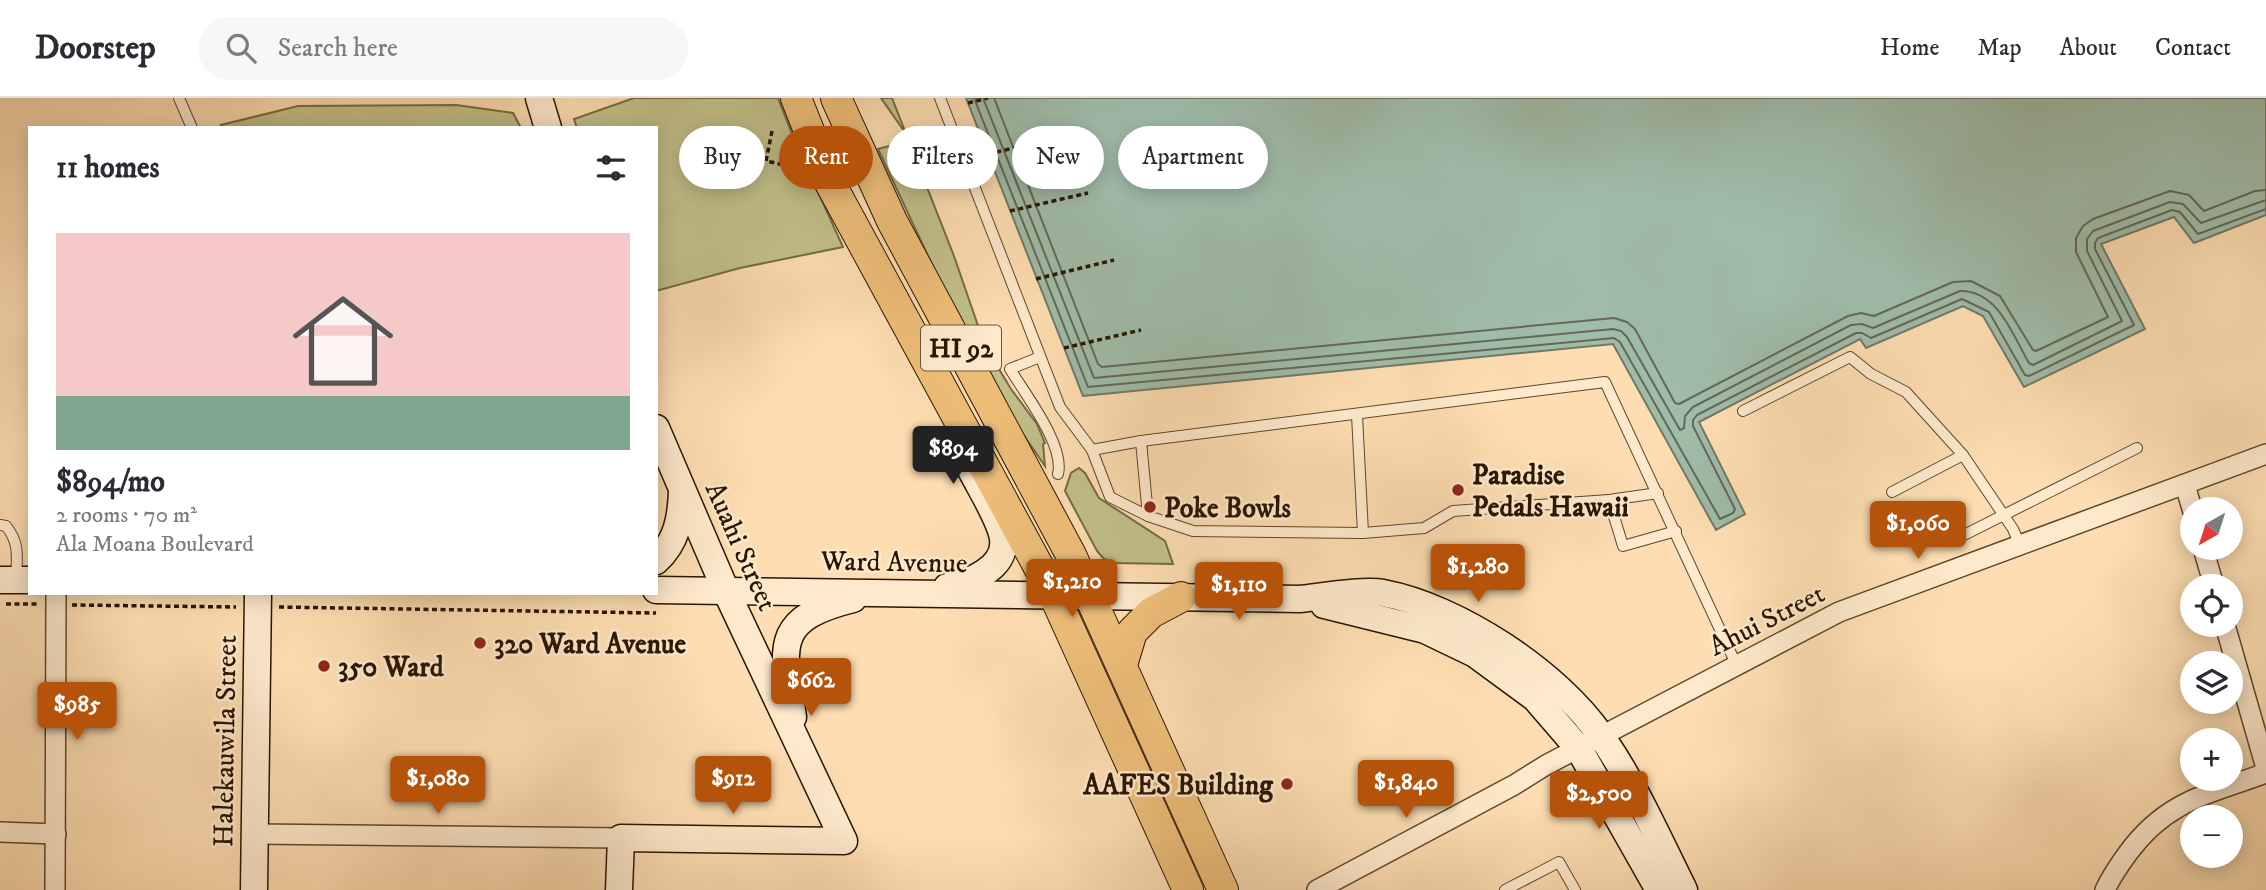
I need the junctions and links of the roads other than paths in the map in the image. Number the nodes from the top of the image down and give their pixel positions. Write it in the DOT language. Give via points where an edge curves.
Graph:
graph roads {
  1 [pos="179,98"];
  2 [pos="538,98"];
  3 [pos="796,98"];
  4 [pos="836,98"];
  5 [pos="940,98"];
  6 [pos="191,126"];
  7 [pos="547,126"];
  8 [pos="912,335"];
  9 [pos="1040,358"];
  10 [pos="1743,411"];
  11 [pos="1357,415"];
  12 [pos="658,433"];
  13 [pos="1141,441"];
  14 [pos="2137,448"];
  15 [pos="1092,450"];
  16 [pos="2266,454"];
  17 [pos="1963,455"];
  18 [pos="1058,474"];
  19 [pos="2185,485"];
  20 [pos="682,490"];
  21 [pos="1892,492"];
  22 [pos="1658,493"];
  23 [pos="2189,497"];
  24 [pos="1609,500"];
  25 [pos="2002,515"];
  26 [pos="1148,516"];
  27 [pos="0,526"];
  28 [pos="1676,531"];
  29 [pos="1363,533"];
  30 [pos="1954,540"];
  31 [pos="2020,545"];
  32 [pos="658,559"];
  33 [pos="15,580"];
  34 [pos="726,591"];
  35 [pos="898,593"];
  36 [pos="1054,596"];
  37 [pos="1091,596"];
  38 [pos="1181,597"];
  39 [pos="56,599"];
  40 [pos="1299,599"];
  41 [pos="258,600"];
  42 [pos="661,601"];
  43 [pos="2230,637"];
  44 [pos="1736,664"];
  45 [pos="1122,665"];
  46 [pos="2257,702"];
  47 [pos="1602,737"];
  48 [pos="797,743"];
  49 [pos="1579,749"];
  50 [pos="2266,771"];
  51 [pos="0,832"];
  52 [pos="56,834"];
  53 [pos="255,834"];
  54 [pos="621,838"];
  55 [pos="55,890"];
  56 [pos="254,890"];
  57 [pos="619,890"];
  58 [pos="1188,890"];
  59 [pos="1223,890"];
  60 [pos="1317,890"];
  61 [pos="1505,890"];
  62 [pos="1575,890"];
  63 [pos="1658,890"];
  64 [pos="1685,890"];
  65 [pos="2105,890"];
  1 -- 6 [label="lane"];
  2 -- 7 [label="street"];
  3 -- 8 [label="main road, HI 92" via="829,181"];
  4 -- 37 [label="main road, HI 92" via="892,221"];
  5 -- 9 [label="lane"];
  8 -- 35 [label="street" via="1004,541 995,563 972,579"];
  8 -- 36 [label="main road, HI 92"];
  9 -- 15 [label="lane" via="1062,410"];
  9 -- 18 [label="lane" via="1010,369 1055,448"];
  10 -- 17 [label="lane" via="1850,357 1906,392"];
  11 -- 13 [label="lane"];
  11 -- 22 [label="lane" via="1605,382"];
  11 -- 29 [label="lane"];
  12 -- 20 [label="street, Auahi Street"];
  13 -- 15 [label="lane"];
  13 -- 26 [label="lane"];
  14 -- 25 [label="lane"];
  15 -- 26 [label="lane" via="1110,497"];
  16 -- 19 [label="street, Ahui Street"];
  17 -- 21 [label="lane"];
  17 -- 25 [label="lane"];
  19 -- 23 [label="street"];
  19 -- 31 [label="street, Ahui Street"];
  20 -- 32 [label="street" via="677,532"];
  20 -- 34 [label="street, Auahi Street"];
  22 -- 24 [label="lane"];
  22 -- 28 [label="lane"];
  24 -- 28 [label="lane" via="1623,546"];
  24 -- 29 [label="lane" via="1453,511 1424,528"];
  25 -- 30 [label="lane"];
  25 -- 31 [label="lane"];
  26 -- 29 [label="lane" via="1193,531"];
  27 -- 33 [label="lane" via="14,535"];
  28 -- 44 [label="lane"];
  31 -- 44 [label="street, Ahui Street" via="1839,612"];
  34 -- 35 [label="street, Ward Avenue"];
  34 -- 42 [label="street, Ward Avenue"];
  34 -- 48 [label="street, Auahi Street"];
  35 -- 36 [label="street, Ward Avenue"];
  35 -- 48 [label="street" via="833,605 803,621 789,635 786,664"];
  36 -- 37 [label="street, Ward Avenue"];
  36 -- 58 [label="main road, HI 92"];
  37 -- 38 [label="street, Ward Avenue"];
  37 -- 45 [label="main road, HI 92"];
  38 -- 40 [label="street, Ward Avenue"];
  38 -- 45 [label="main road" via="1151,613 1132,632"];
  39 -- 52 [label="street"];
  40 -- 47 [label="street, Ward Avenue" via="1381,592 1442,611 1492,638 1543,675 1583,711"];
  40 -- 49 [label="street, Ward Avenue" via="1425,630 1475,654 1535,698"];
  41 -- 53 [label="street, Halekauwila Street"];
  43 -- 46 [label="street"];
  44 -- 47 [label="street, Ahui Street"];
  45 -- 59 [label="main road, HI 92"];
  46 -- 50 [label="street"];
  47 -- 49 [label="street, Ahui Street"];
  47 -- 64 [label="street, Ward Avenue"];
  48 -- 54 [label="street, Auahi Street" via="844,841"];
  49 -- 60 [label="street, Ahui Street"];
  49 -- 63 [label="street, Ward Avenue"];
  50 -- 65 [label="street" via="2170,811 2140,837"];
  51 -- 52 [label="street"];
  52 -- 55 [label="street"];
  53 -- 54 [label="street"];
  53 -- 56 [label="street, Halekauwila Street"];
  54 -- 57 [label="street"];
  61 -- 62 [label="lane" via="1559,862"];
}
